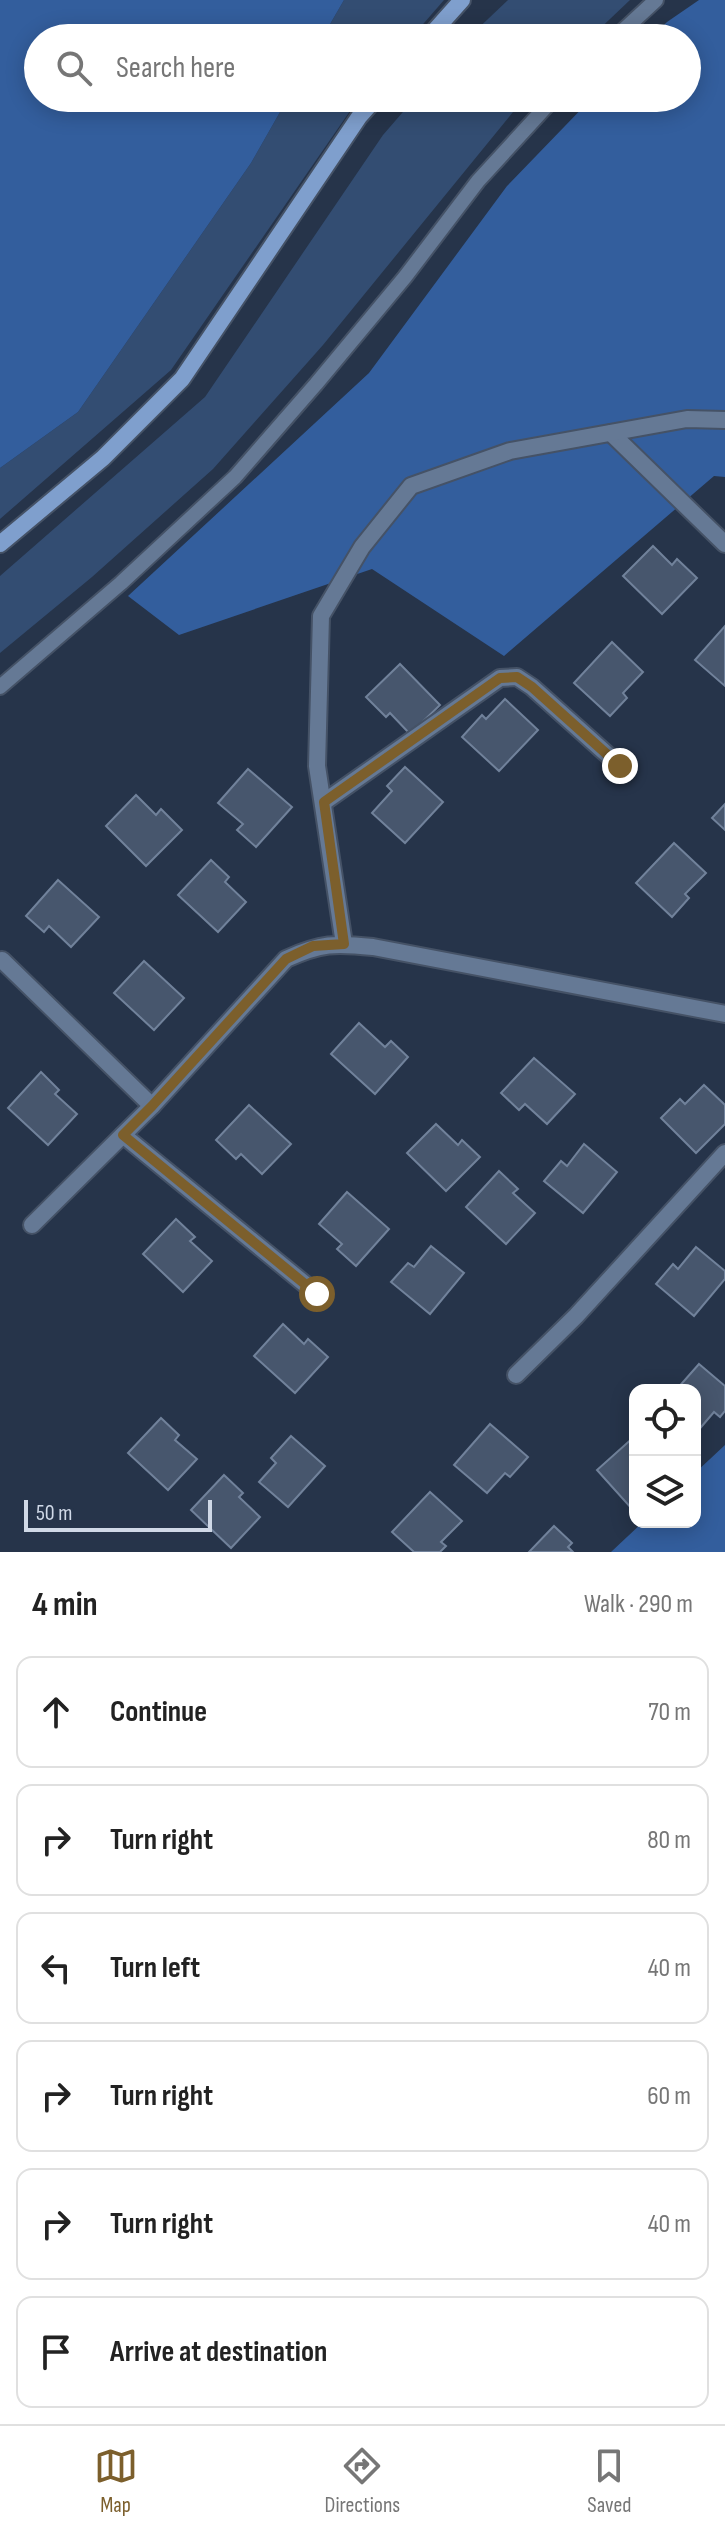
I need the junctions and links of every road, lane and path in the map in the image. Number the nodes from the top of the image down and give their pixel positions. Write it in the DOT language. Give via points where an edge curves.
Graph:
graph roads {
  1 [pos="462,0"];
  2 [pos="656,0"];
  3 [pos="441,24"];
  4 [pos="630,24"];
  5 [pos="363,112"];
  6 [pos="541,112"];
  7 [pos="725,420"];
  8 [pos="611,433"];
  9 [pos="0,544"];
  10 [pos="725,544"];
  11 [pos="0,687"];
  12 [pos="620,766"];
  13 [pos="324,802"];
  14 [pos="344,944"];
  15 [pos="2,960"];
  16 [pos="725,1014"];
  17 [pos="152,1106"];
  18 [pos="123,1135"];
  19 [pos="725,1153"];
  20 [pos="32,1225"];
  21 [pos="317,1294"];
  22 [pos="516,1375"];
  1 -- 3 [label="street"];
  2 -- 4 [label="lane"];
  5 -- 9 [label="street" via="182,379 103,458"];
  6 -- 11 [label="lane" via="478,181 396,289 235,477"];
  7 -- 8 [label="street" via="687,419"];
  8 -- 10 [label="street"];
  8 -- 13 [label="street" via="510,451 411,486 362,547 321,616 317,766"];
  12 -- 13 [label="street" via="532,687 517,677 500,678"];
  13 -- 14 [label="street"];
  14 -- 16 [label="street"];
  14 -- 17 [label="street" via="313,946 286,959"];
  15 -- 17 [label="street"];
  17 -- 18 [label="street"];
  18 -- 20 [label="street"];
  18 -- 21 [label="street"];
  19 -- 22 [label="street"];
}
